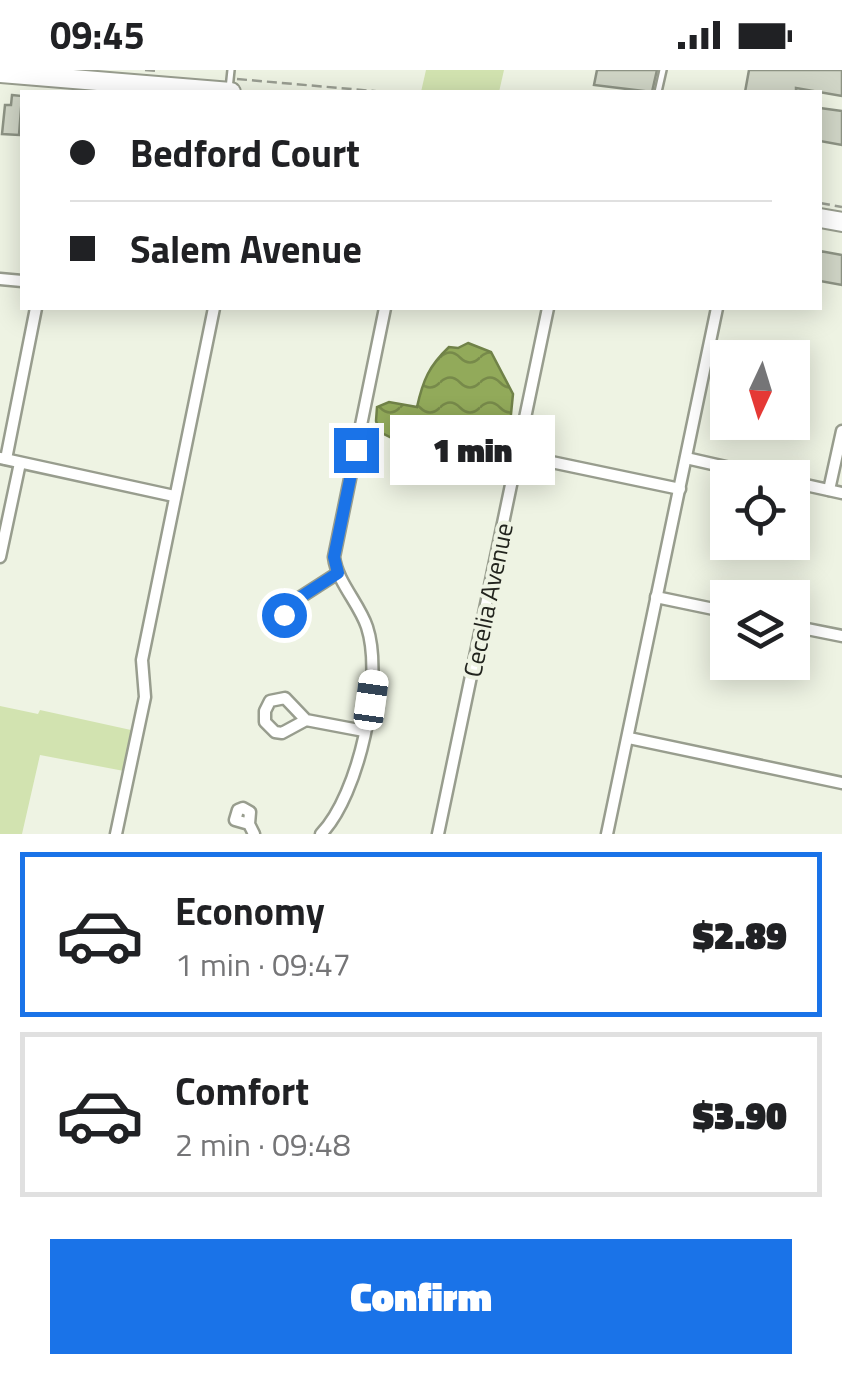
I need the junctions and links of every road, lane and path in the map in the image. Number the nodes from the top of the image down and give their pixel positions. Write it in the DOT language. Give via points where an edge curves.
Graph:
graph roads {
  1 [pos="231,70"];
  2 [pos="160,71"];
  3 [pos="0,73"];
  4 [pos="138,75"];
  5 [pos="82,86"];
  6 [pos="230,88"];
  7 [pos="308,90"];
  8 [pos="36,310"];
  9 [pos="214,310"];
  10 [pos="385,310"];
  11 [pos="548,310"];
  12 [pos="717,310"];
  13 [pos="842,431"];
  14 [pos="518,455"];
  15 [pos="686,458"];
  16 [pos="3,459"];
  17 [pos="20,462"];
  18 [pos="710,463"];
  19 [pos="810,486"];
  20 [pos="680,489"];
  21 [pos="830,490"];
  22 [pos="842,492"];
  23 [pos="174,496"];
  24 [pos="0,557"];
  25 [pos="338,573"];
  26 [pos="656,597"];
  27 [pos="296,600"];
  28 [pos="710,608"];
  29 [pos="810,630"];
  30 [pos="842,636"];
  31 [pos="306,720"];
  32 [pos="364,730"];
  33 [pos="628,738"];
  34 [pos="842,784"];
  35 [pos="116,834"];
  36 [pos="321,834"];
  37 [pos="438,834"];
  38 [pos="607,834"];
  1 -- 6 [label="lane"];
  2 -- 4 [label="path"];
  3 -- 5 [label="main road"];
  4 -- 5 [label="main road"];
  4 -- 6 [label="main road"];
  6 -- 7 [label="path"];
  8 -- 16 [label="street"];
  9 -- 23 [label="street"];
  10 -- 25 [label="street" via="334,557"];
  11 -- 14 [label="street, Cecelia Avenue"];
  12 -- 15 [label="street"];
  13 -- 21 [label="street"];
  14 -- 20 [label="street"];
  14 -- 37 [label="street, Cecelia Avenue"];
  15 -- 18 [label="street"];
  15 -- 20 [label="street"];
  16 -- 17 [label="street"];
  17 -- 23 [label="street"];
  17 -- 24 [label="street"];
  19 -- 21 [label="street"];
  20 -- 26 [label="street"];
  21 -- 22 [label="street"];
  23 -- 35 [label="street" via="142,660 145,697"];
  25 -- 27 [label="street"];
  25 -- 32 [label="street" via="372,645"];
  26 -- 28 [label="street"];
  26 -- 33 [label="street"];
  29 -- 30 [label="street"];
  31 -- 32 [label="street"];
  32 -- 36 [label="street" via="344,802"];
  33 -- 34 [label="street"];
  33 -- 38 [label="street"];
}
